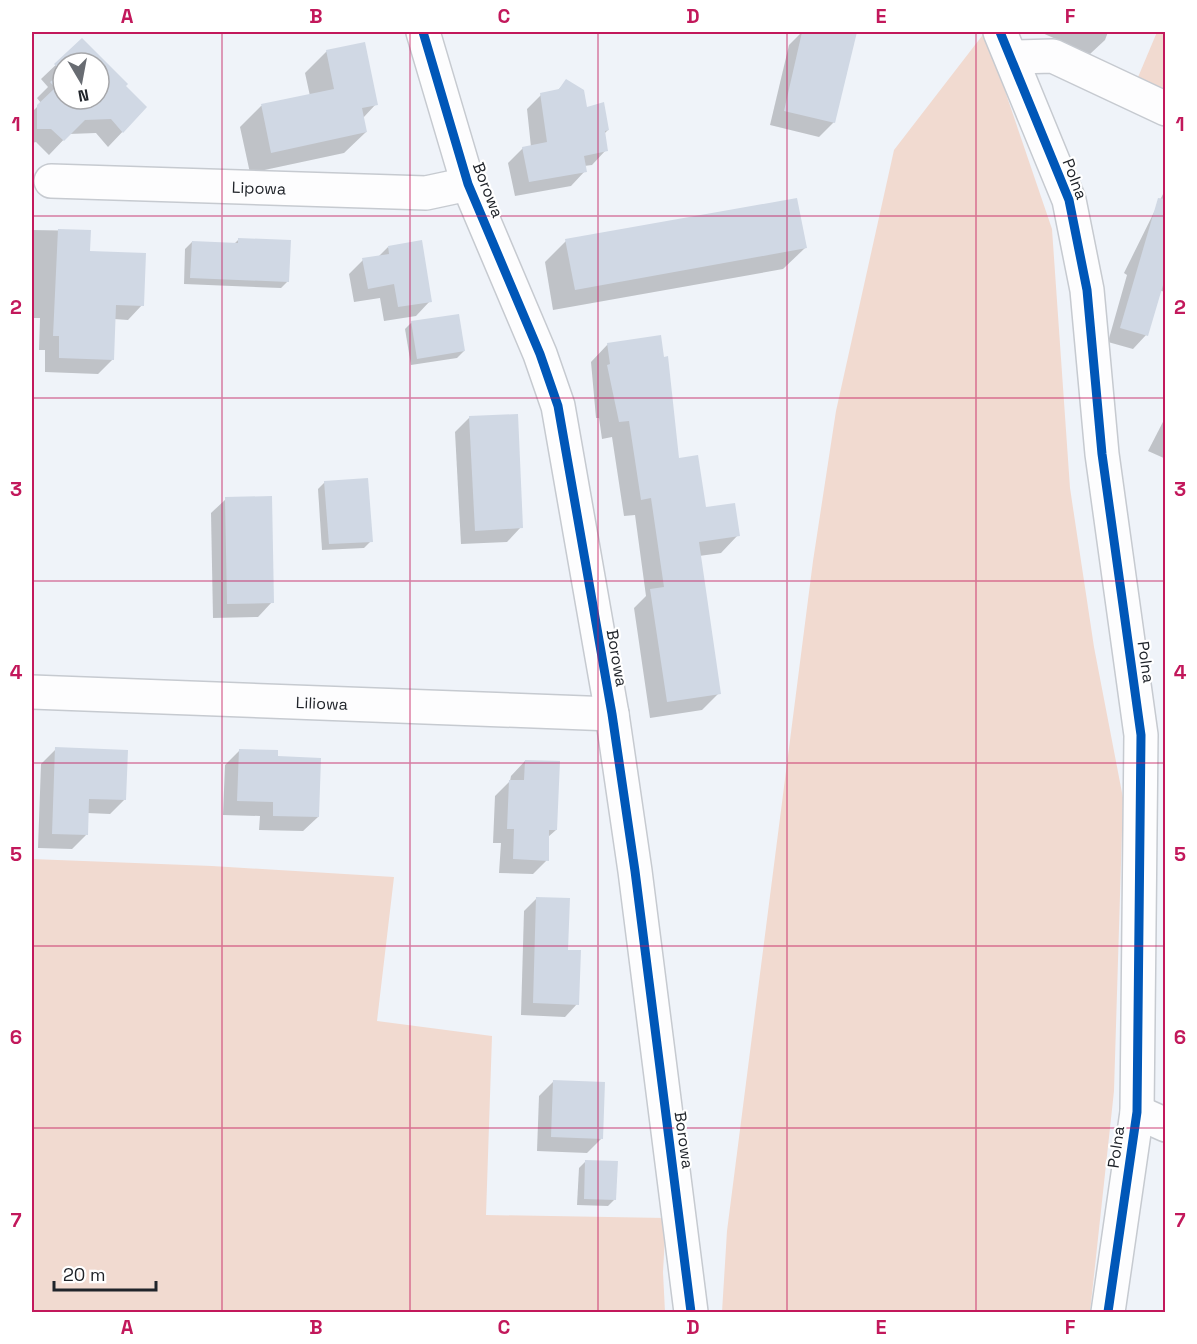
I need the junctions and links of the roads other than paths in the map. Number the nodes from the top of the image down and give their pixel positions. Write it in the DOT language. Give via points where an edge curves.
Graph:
graph roads {
  1 [pos="423,32"];
  2 [pos="1006,44"];
  3 [pos="1166,109"];
  4 [pos="51,181"];
  5 [pos="468,184"];
  6 [pos="32,692"];
  7 [pos="612,714"];
  8 [pos="1151,1118"];
  9 [pos="691,1312"];
  10 [pos="1108,1312"];
  1 -- 5 [label="street, Borowa"];
  2 -- 3 [label="street" via="1053,56"];
  2 -- 8 [label="street, Polna" via="1069,200 1087,290 1102,453 1141,735"];
  4 -- 5 [label="street, Lipowa" via="426,193"];
  5 -- 7 [label="street, Borowa" via="558,406"];
  6 -- 7 [label="street, Liliowa"];
  7 -- 9 [label="street, Borowa"];
  8 -- 10 [label="street, Polna"];
}
